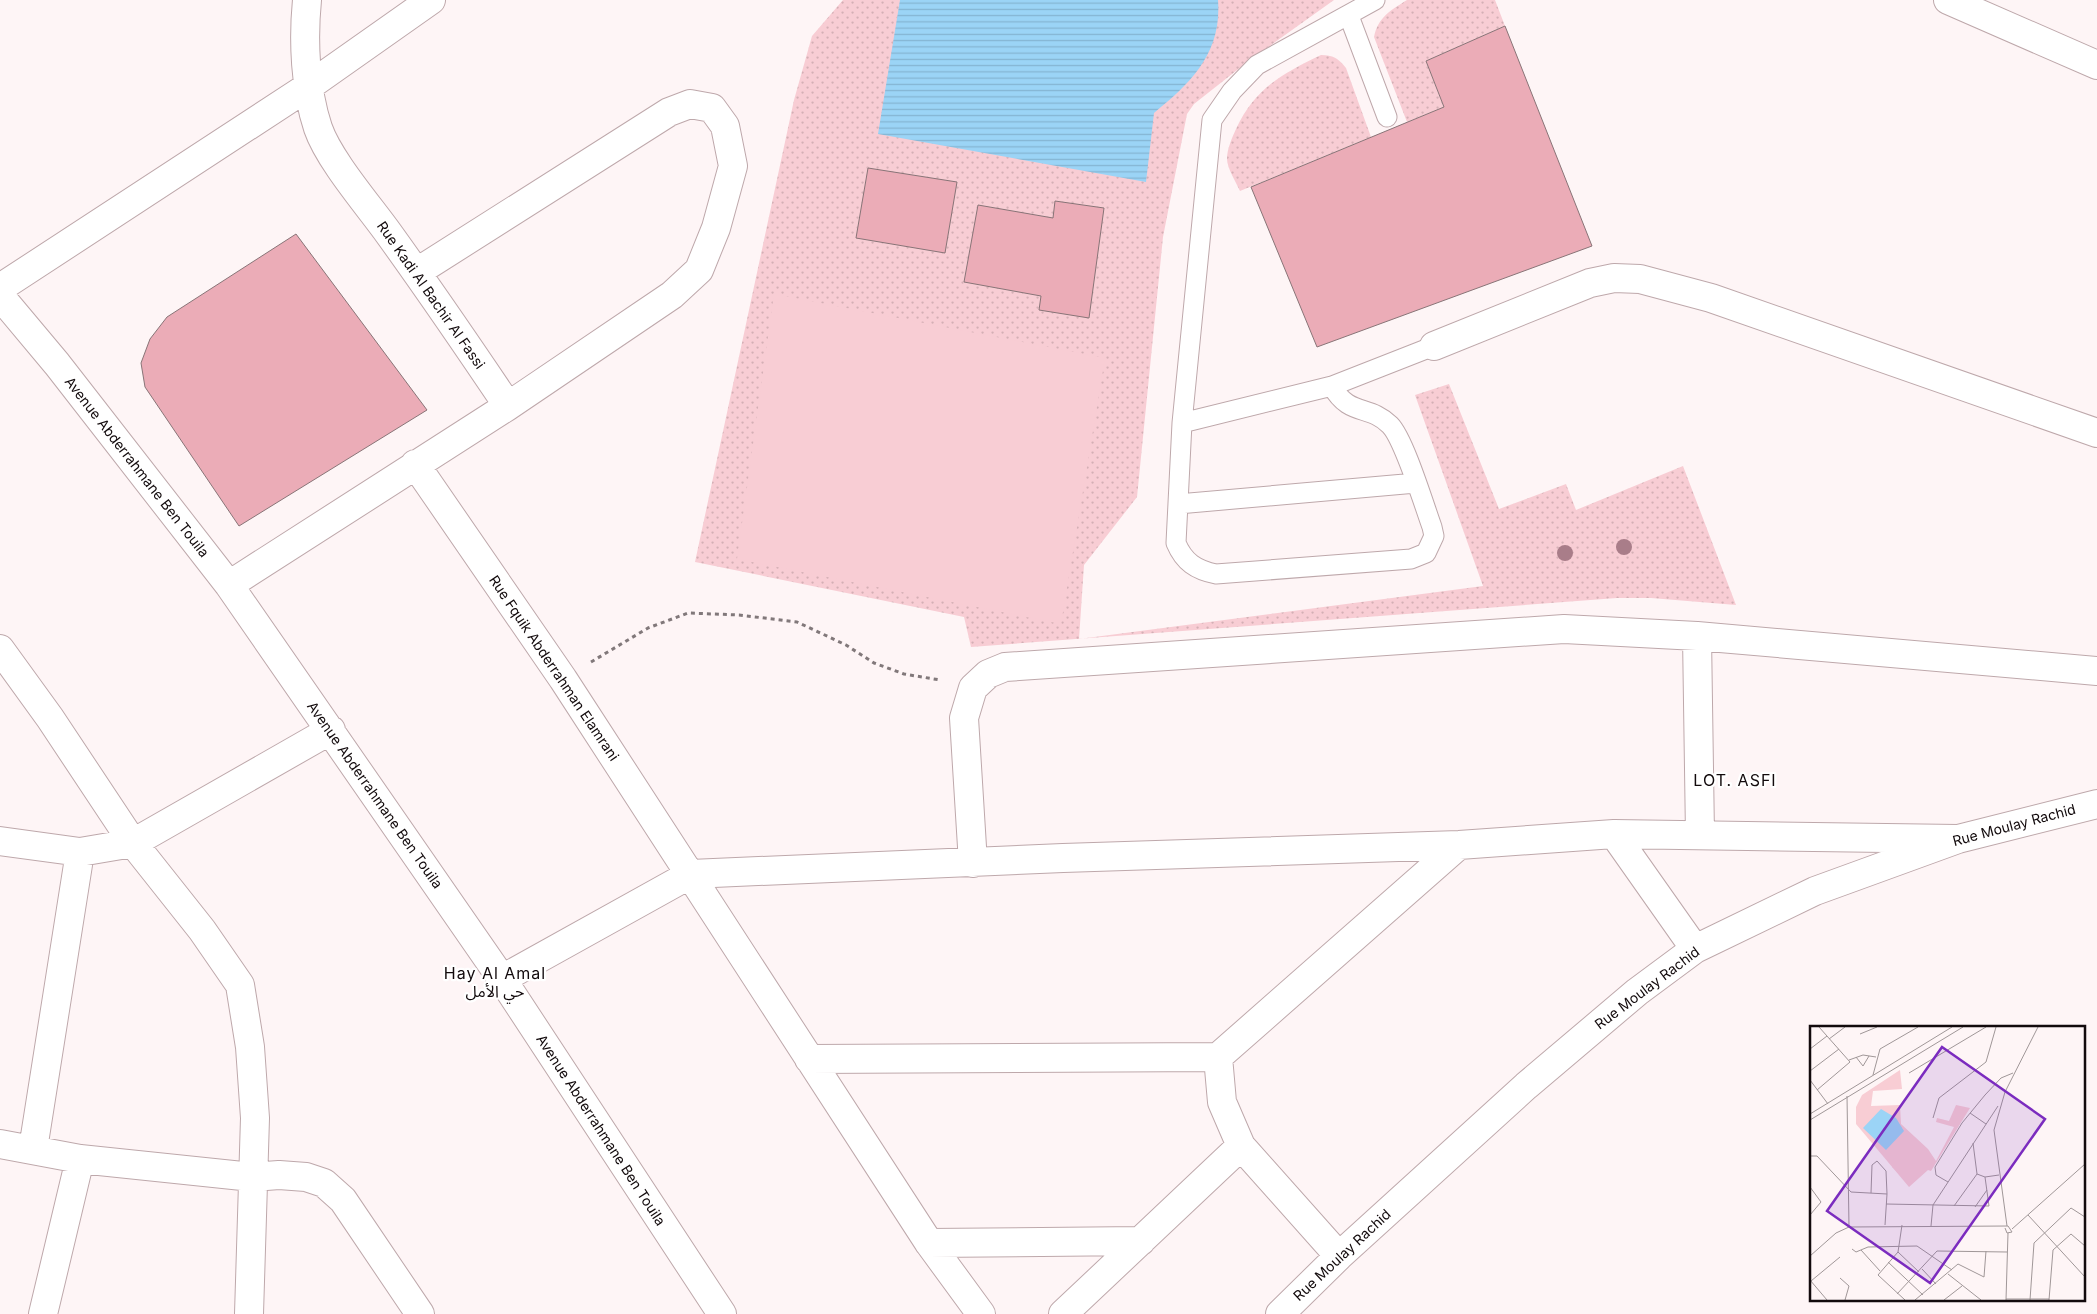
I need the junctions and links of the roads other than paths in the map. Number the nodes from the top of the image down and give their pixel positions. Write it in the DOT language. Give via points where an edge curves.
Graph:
graph roads {
  1 [pos="307,0"];
  2 [pos="431,0"];
  3 [pos="1376,0"];
  4 [pos="1948,0"];
  5 [pos="1349,16"];
  6 [pos="2097,65"];
  7 [pos="309,86"];
  8 [pos="1387,117"];
  9 [pos="417,272"];
  10 [pos="0,288"];
  11 [pos="0,296"];
  12 [pos="1434,346"];
  13 [pos="1332,386"];
  14 [pos="508,406"];
  15 [pos="1182,423"];
  16 [pos="2097,433"];
  17 [pos="415,464"];
  18 [pos="1416,483"];
  19 [pos="1178,504"];
  20 [pos="229,585"];
  21 [pos="1697,636"];
  22 [pos="0,649"];
  23 [pos="2097,671"];
  24 [pos="330,730"];
  25 [pos="2097,804"];
  26 [pos="1614,834"];
  27 [pos="1700,836"];
  28 [pos="1958,839"];
  29 [pos="0,841"];
  30 [pos="133,843"];
  31 [pos="1459,845"];
  32 [pos="80,852"];
  33 [pos="973,863"];
  34 [pos="691,874"];
  35 [pos="1695,949"];
  36 [pos="502,978"];
  37 [pos="1218,1056"];
  38 [pos="809,1059"];
  39 [pos="0,1144"];
  40 [pos="1240,1146"];
  41 [pos="33,1149"];
  42 [pos="80,1159"];
  43 [pos="252,1177"];
  44 [pos="1140,1240"];
  45 [pos="930,1243"];
  46 [pos="1339,1256"];
  47 [pos="43,1314"];
  48 [pos="249,1314"];
  49 [pos="420,1314"];
  50 [pos="722,1314"];
  51 [pos="981,1314"];
  52 [pos="1063,1314"];
  53 [pos="1280,1314"];
  1 -- 7 [label="street, Rue Kadi Al Bachir Al Fassi"];
  2 -- 7 [label="street"];
  3 -- 5 [label="lane"];
  4 -- 6 [label="street"];
  5 -- 8 [label="lane"];
  5 -- 15 [label="lane" via="1257,65 1232,90 1212,120"];
  7 -- 9 [label="street, Rue Kadi Al Bachir Al Fassi" via="318,128 339,165"];
  7 -- 10 [label="street"];
  9 -- 14 [label="street, Rue Kadi Al Bachir Al Fassi"];
  9 -- 14 [label="street" via="669,112 690,104 712,108 725,126 733,166 716,228 699,270 672,295"];
  11 -- 20 [label="street, Avenue Abderrahmane Ben Touila"];
  12 -- 13 [label="lane"];
  12 -- 16 [label="street" via="1590,283 1614,278 1640,279 1711,298"];
  13 -- 15 [label="lane"];
  13 -- 18 [label="lane" via="1345,404 1382,418 1396,432"];
  14 -- 17 [label="street"];
  15 -- 19 [label="lane"];
  17 -- 20 [label="street"];
  17 -- 34 [label="street, Rue Fquik Abderrahman Elamrani" via="563,679"];
  18 -- 19 [label="lane"];
  18 -- 19 [label="lane" via="1434,536 1426,553 1411,560 1216,574 1202,572 1181,555 1176,543"];
  20 -- 24 [label="street, Avenue Abderrahmane Ben Touila"];
  21 -- 23 [label="street"];
  21 -- 27 [label="street"];
  21 -- 33 [label="street" via="1564,629 1006,667 988,674 973,688 964,718"];
  22 -- 30 [label="street"];
  24 -- 30 [label="street"];
  24 -- 36 [label="street, Avenue Abderrahmane Ben Touila"];
  25 -- 28 [label="street, Rue Moulay Rachid"];
  26 -- 27 [label="street"];
  26 -- 31 [label="street"];
  26 -- 35 [label="street"];
  27 -- 28 [label="street"];
  28 -- 35 [label="street, Rue Moulay Rachid" via="1815,891"];
  29 -- 32 [label="street"];
  30 -- 32 [label="street"];
  30 -- 43 [label="street" via="202,930 240,985 250,1047 255,1118"];
  31 -- 33 [label="street"];
  31 -- 37 [label="street"];
  32 -- 41 [label="street"];
  33 -- 34 [label="street"];
  34 -- 36 [label="street"];
  34 -- 38 [label="street, Rue Fquik Abderrahman Elamrani"];
  35 -- 46 [label="street, Rue Moulay Rachid" via="1636,992 1533,1080"];
  36 -- 50 [label="street, Avenue Abderrahmane Ben Touila"];
  37 -- 38 [label="street"];
  37 -- 40 [label="street" via="1222,1102"];
  38 -- 45 [label="street, Rue Fquik Abderrahman Elamrani"];
  39 -- 41 [label="street"];
  40 -- 44 [label="street"];
  40 -- 46 [label="street"];
  41 -- 42 [label="street"];
  42 -- 43 [label="street"];
  42 -- 47 [label="street"];
  43 -- 48 [label="street"];
  43 -- 49 [label="street" via="306,1177 324,1183 343,1200"];
  44 -- 45 [label="street"];
  44 -- 52 [label="street"];
  45 -- 51 [label="street, Rue Fquik Abderrahman Elamrani"];
  46 -- 53 [label="street, Rue Moulay Rachid"];
}
